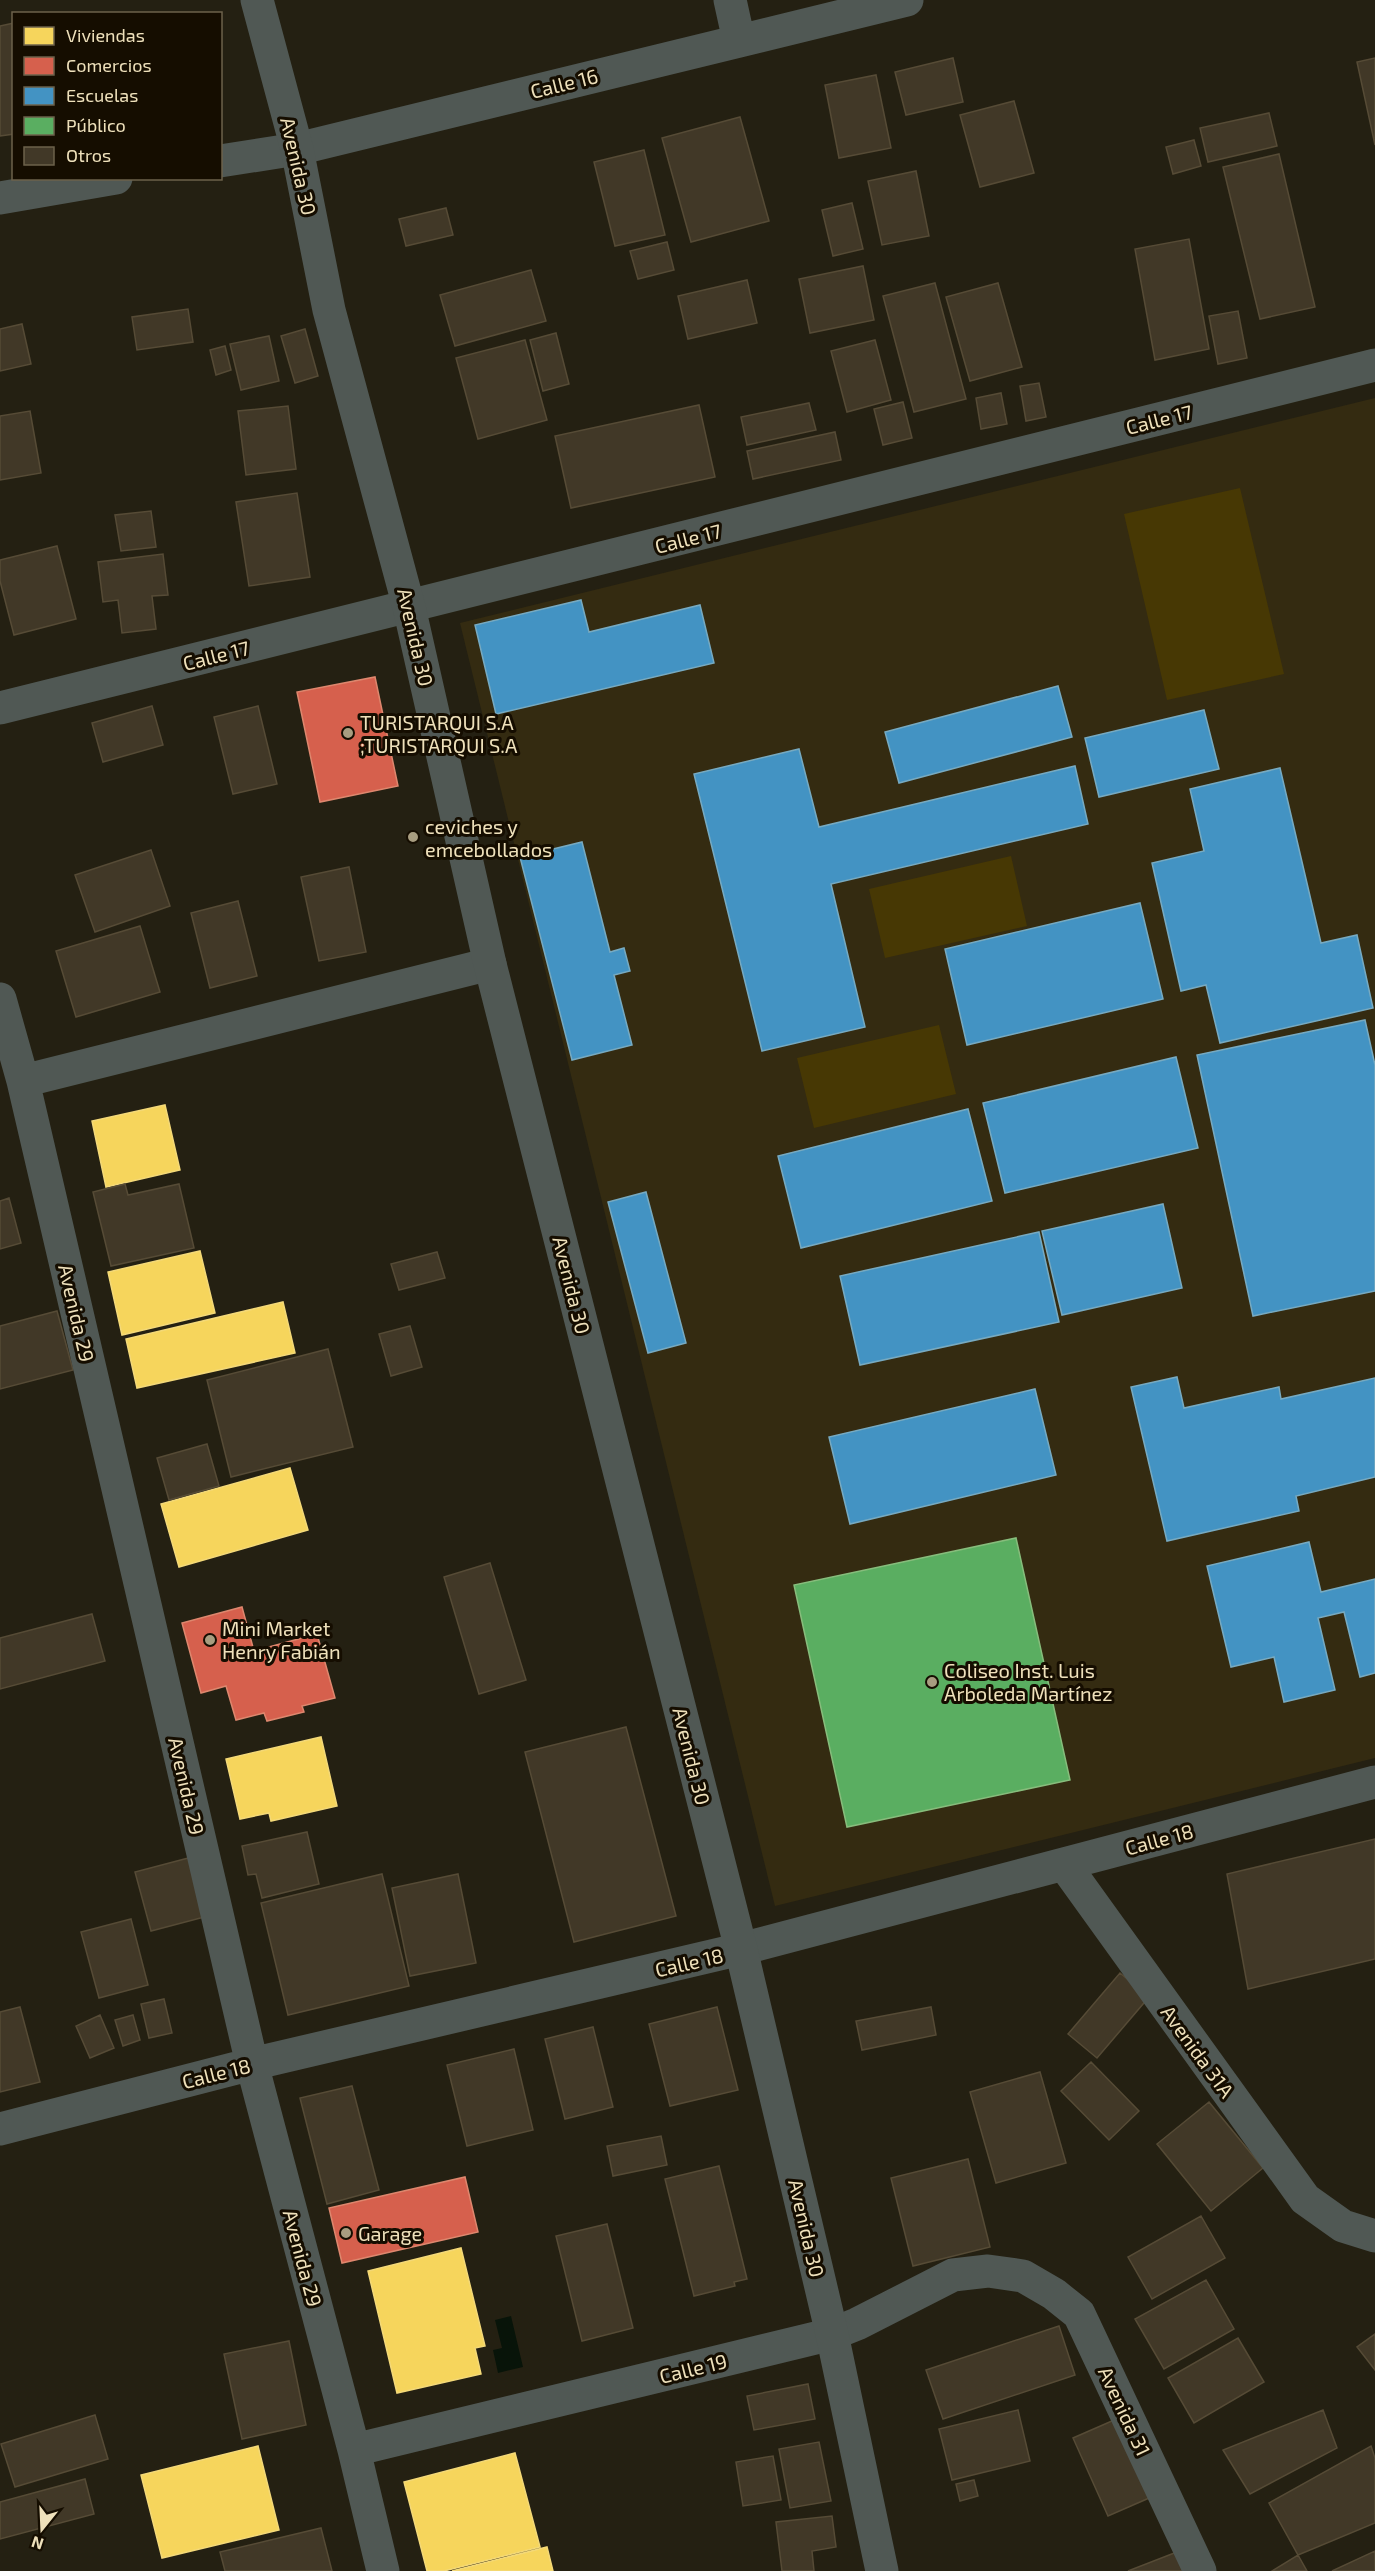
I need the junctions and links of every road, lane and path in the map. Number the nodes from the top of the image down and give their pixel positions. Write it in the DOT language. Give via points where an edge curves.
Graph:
graph roads {
  1 [pos="257,0"];
  2 [pos="730,0"];
  3 [pos="907,0"];
  4 [pos="740,41"];
  5 [pos="297,148"];
  6 [pos="222,161"];
  7 [pos="104,180"];
  8 [pos="0,198"];
  9 [pos="1375,365"];
  10 [pos="409,607"];
  11 [pos="0,708"];
  12 [pos="490,964"];
  13 [pos="0,999"];
  14 [pos="23,1081"];
  15 [pos="1375,1782"];
  16 [pos="1064,1864"];
  17 [pos="741,1949"];
  18 [pos="252,2064"];
  19 [pos="0,2129"];
  20 [pos="1375,2236"];
  21 [pos="1023,2276"];
  22 [pos="832,2334"];
  23 [pos="354,2450"];
  24 [pos="383,2571"];
  25 [pos="882,2571"];
  26 [pos="1200,2571"];
  1 -- 5 [label="street, Avenida 30"];
  2 -- 4 [label="street"];
  3 -- 4 [label="street, Calle 16"];
  4 -- 5 [label="street, Calle 16"];
  5 -- 6 [label="street, Calle 16"];
  5 -- 10 [label="street, Avenida 30" via="329,310"];
  7 -- 8 [label="street"];
  9 -- 10 [label="street, Calle 17"];
  10 -- 11 [label="street, Calle 17"];
  10 -- 12 [label="street, Avenida 30"];
  12 -- 14 [label="street"];
  12 -- 17 [label="street, Avenida 30"];
  13 -- 14 [label="street, Avenida 29"];
  14 -- 18 [label="street, Avenida 29"];
  15 -- 16 [label="street, Calle 18"];
  16 -- 17 [label="street, Calle 18"];
  16 -- 20 [label="street, Avenida 31A" via="1305,2199 1343,2226"];
  17 -- 18 [label="street, Calle 18"];
  17 -- 22 [label="street, Avenida 30"];
  18 -- 19 [label="street, Calle 18"];
  18 -- 23 [label="street, Avenida 29"];
  21 -- 22 [label="street, Calle 19" via="988,2271 953,2275"];
  21 -- 26 [label="street, Avenida 31" via="1079,2314"];
  22 -- 23 [label="street, Calle 19"];
  22 -- 25 [label="street, Avenida 30"];
  23 -- 24 [label="street, Avenida 29"];
}
